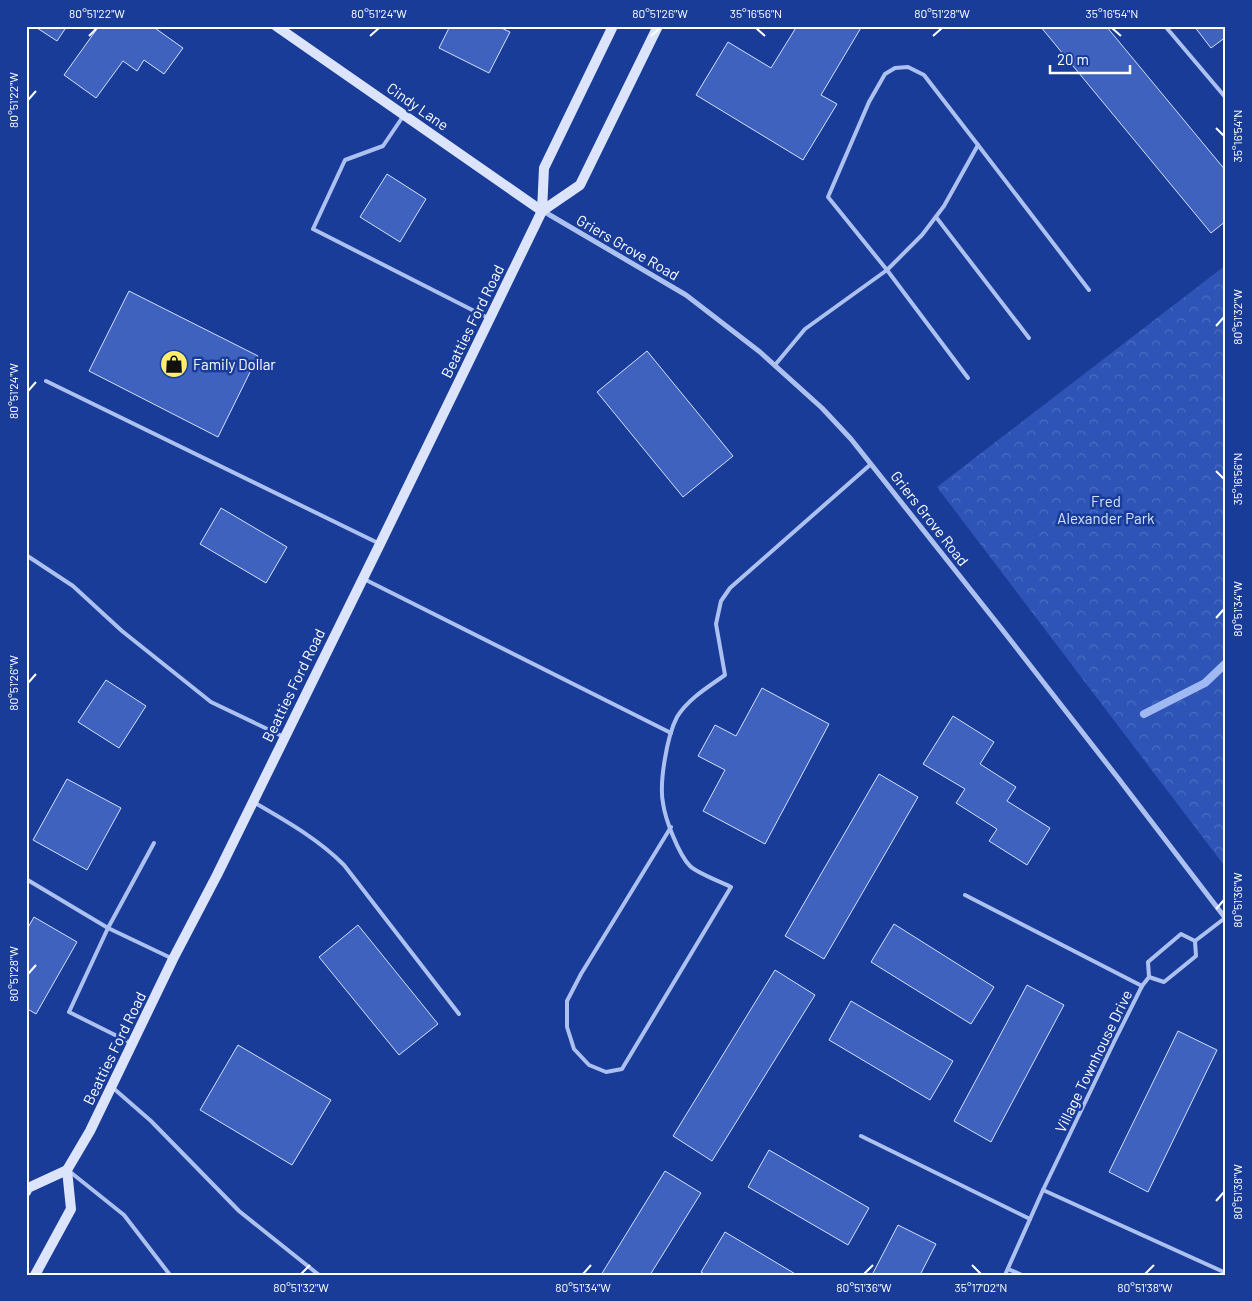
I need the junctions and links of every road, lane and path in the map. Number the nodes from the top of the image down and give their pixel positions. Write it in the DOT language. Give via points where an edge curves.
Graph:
graph roads {
  1 [pos="276,26"];
  2 [pos="613,26"];
  3 [pos="658,26"];
  4 [pos="1165,26"];
  5 [pos="1226,98"];
  6 [pos="404,115"];
  7 [pos="978,144"];
  8 [pos="542,211"];
  9 [pos="936,217"];
  10 [pos="886,270"];
  11 [pos="1089,290"];
  12 [pos="489,319"];
  13 [pos="1030,338"];
  14 [pos="775,365"];
  15 [pos="968,378"];
  16 [pos="46,381"];
  17 [pos="870,464"];
  18 [pos="380,544"];
  19 [pos="26,555"];
  20 [pos="362,578"];
  21 [pos="670,733"];
  22 [pos="284,737"];
  23 [pos="253,802"];
  24 [pos="671,827"];
  25 [pos="154,843"];
  26 [pos="26,879"];
  27 [pos="965,895"];
  28 [pos="1225,918"];
  29 [pos="108,928"];
  30 [pos="1195,940"];
  31 [pos="173,959"];
  32 [pos="1149,977"];
  33 [pos="1142,986"];
  34 [pos="459,1014"];
  35 [pos="133,1044"];
  36 [pos="112,1088"];
  37 [pos="860,1136"];
  38 [pos="67,1170"];
  39 [pos="1043,1190"];
  40 [pos="26,1192"];
  41 [pos="1030,1219"];
  42 [pos="1008,1269"];
  43 [pos="1226,1272"];
  44 [pos="35,1275"];
  45 [pos="170,1275"];
  46 [pos="319,1275"];
  47 [pos="1005,1275"];
  48 [pos="1022,1275"];
  1 -- 6 [label="main road, Cindy Lane"];
  2 -- 8 [label="main road, Beatties Ford Road" via="544,168"];
  3 -- 8 [label="main road" via="580,186"];
  4 -- 5 [label="lane"];
  6 -- 8 [label="main road, Cindy Lane"];
  6 -- 12 [label="lane" via="383,146 345,160 313,229"];
  7 -- 9 [label="lane"];
  7 -- 10 [label="lane" via="924,75 908,67 895,68 885,74 869,102 828,197"];
  7 -- 11 [label="lane"];
  8 -- 12 [label="main road, Beatties Ford Road"];
  8 -- 14 [label="street, Griers Grove Road" via="686,295"];
  9 -- 10 [label="lane"];
  9 -- 13 [label="lane"];
  10 -- 14 [label="lane" via="806,329"];
  10 -- 15 [label="lane"];
  12 -- 18 [label="main road, Beatties Ford Road"];
  14 -- 17 [label="street, Griers Grove Road" via="822,408"];
  16 -- 18 [label="lane"];
  17 -- 21 [label="lane" via="730,588 721,600 716,624 725,675 691,700 677,717"];
  17 -- 28 [label="street, Griers Grove Road"];
  18 -- 20 [label="main road, Beatties Ford Road"];
  19 -- 22 [label="lane" via="73,586 122,631 210,702"];
  20 -- 21 [label="lane"];
  20 -- 22 [label="main road, Beatties Ford Road"];
  21 -- 24 [label="lane" via="663,771 663,803"];
  22 -- 23 [label="main road, Beatties Ford Road"];
  23 -- 31 [label="main road, Beatties Ford Road"];
  23 -- 34 [label="lane" via="308,835 344,865"];
  24 -- 24 [label="lane" via="676,845 690,866 731,887 622,1069 606,1072 589,1065 574,1049 567,1027 567,1001"];
  25 -- 29 [label="lane"];
  26 -- 29 [label="lane"];
  27 -- 33 [label="lane, Village Townhouse Drive"];
  28 -- 30 [label="lane"];
  29 -- 31 [label="lane"];
  29 -- 35 [label="lane" via="69,1012"];
  30 -- 32 [label="lane" via="1196,956 1164,982"];
  30 -- 32 [label="lane" via="1181,934 1148,962"];
  31 -- 35 [label="main road, Beatties Ford Road"];
  32 -- 33 [label="lane"];
  33 -- 39 [label="lane, Village Townhouse Drive"];
  35 -- 36 [label="main road, Beatties Ford Road"];
  36 -- 38 [label="main road, Beatties Ford Road"];
  36 -- 46 [label="lane" via="151,1121 239,1211"];
  37 -- 41 [label="lane"];
  38 -- 40 [label="main road" via="28,1188"];
  38 -- 44 [label="main road" via="71,1209"];
  38 -- 45 [label="lane" via="124,1215"];
  39 -- 41 [label="lane, Village Townhouse Drive"];
  39 -- 43 [label="lane"];
  41 -- 42 [label="lane, Village Townhouse Drive"];
  42 -- 47 [label="lane, Village Townhouse Drive"];
  42 -- 48 [label="lane"];
}
